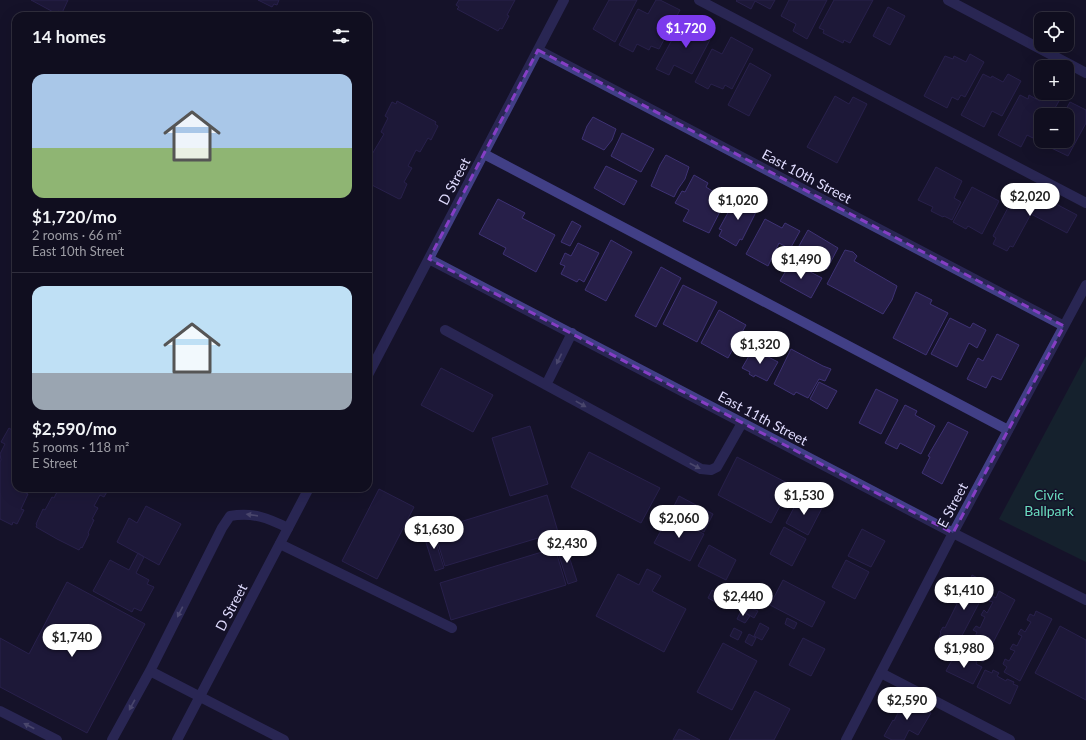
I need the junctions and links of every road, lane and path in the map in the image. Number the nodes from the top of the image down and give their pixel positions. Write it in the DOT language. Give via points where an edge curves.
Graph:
graph roads {
  1 [pos="564,0"];
  2 [pos="699,0"];
  3 [pos="948,0"];
  4 [pos="538,50"];
  5 [pos="1086,73"];
  6 [pos="484,154"];
  7 [pos="1086,203"];
  8 [pos="429,259"];
  9 [pos="1086,285"];
  10 [pos="1064,326"];
  11 [pos="445,330"];
  12 [pos="572,333"];
  13 [pos="372,367"];
  14 [pos="546,386"];
  15 [pos="742,423"];
  16 [pos="1008,430"];
  17 [pos="307,492"];
  18 [pos="288,528"];
  19 [pos="953,533"];
  20 [pos="280,544"];
  21 [pos="1086,600"];
  22 [pos="452,628"];
  23 [pos="150,671"];
  24 [pos="881,672"];
  25 [pos="200,696"];
  26 [pos="0,711"];
  27 [pos="57,740"];
  28 [pos="112,740"];
  29 [pos="177,740"];
  30 [pos="284,740"];
  31 [pos="846,740"];
  32 [pos="1010,740"];
  1 -- 4 [label="street, D Street"];
  2 -- 7 [label="street"];
  3 -- 5 [label="street"];
  4 -- 6 [label="street, D Street"];
  4 -- 10 [label="street, East 10th Street"];
  6 -- 8 [label="street, D Street"];
  6 -- 16 [label="street"];
  8 -- 12 [label="street, East 11th Street"];
  8 -- 13 [label="street, D Street"];
  9 -- 10 [label="street, E Street"];
  10 -- 16 [label="street, E Street"];
  11 -- 14 [label="street"];
  12 -- 14 [label="street, one-way"];
  12 -- 15 [label="street, East 11th Street"];
  14 -- 15 [label="street, one-way" via="701,469 717,468"];
  15 -- 19 [label="street, East 11th Street"];
  16 -- 19 [label="street, E Street"];
  17 -- 18 [label="street, D Street"];
  18 -- 20 [label="street, D Street"];
  18 -- 23 [label="street, one-way" via="267,518 240,514 230,516"];
  19 -- 21 [label="street, East 11th Street"];
  19 -- 24 [label="street, E Street"];
  20 -- 22 [label="street"];
  20 -- 25 [label="street, D Street"];
  23 -- 25 [label="street"];
  23 -- 28 [label="street, one-way"];
  24 -- 31 [label="street, E Street"];
  24 -- 32 [label="street"];
  25 -- 29 [label="street, D Street"];
  25 -- 30 [label="street"];
  27 -- 26 [label="street, one-way"];
}
